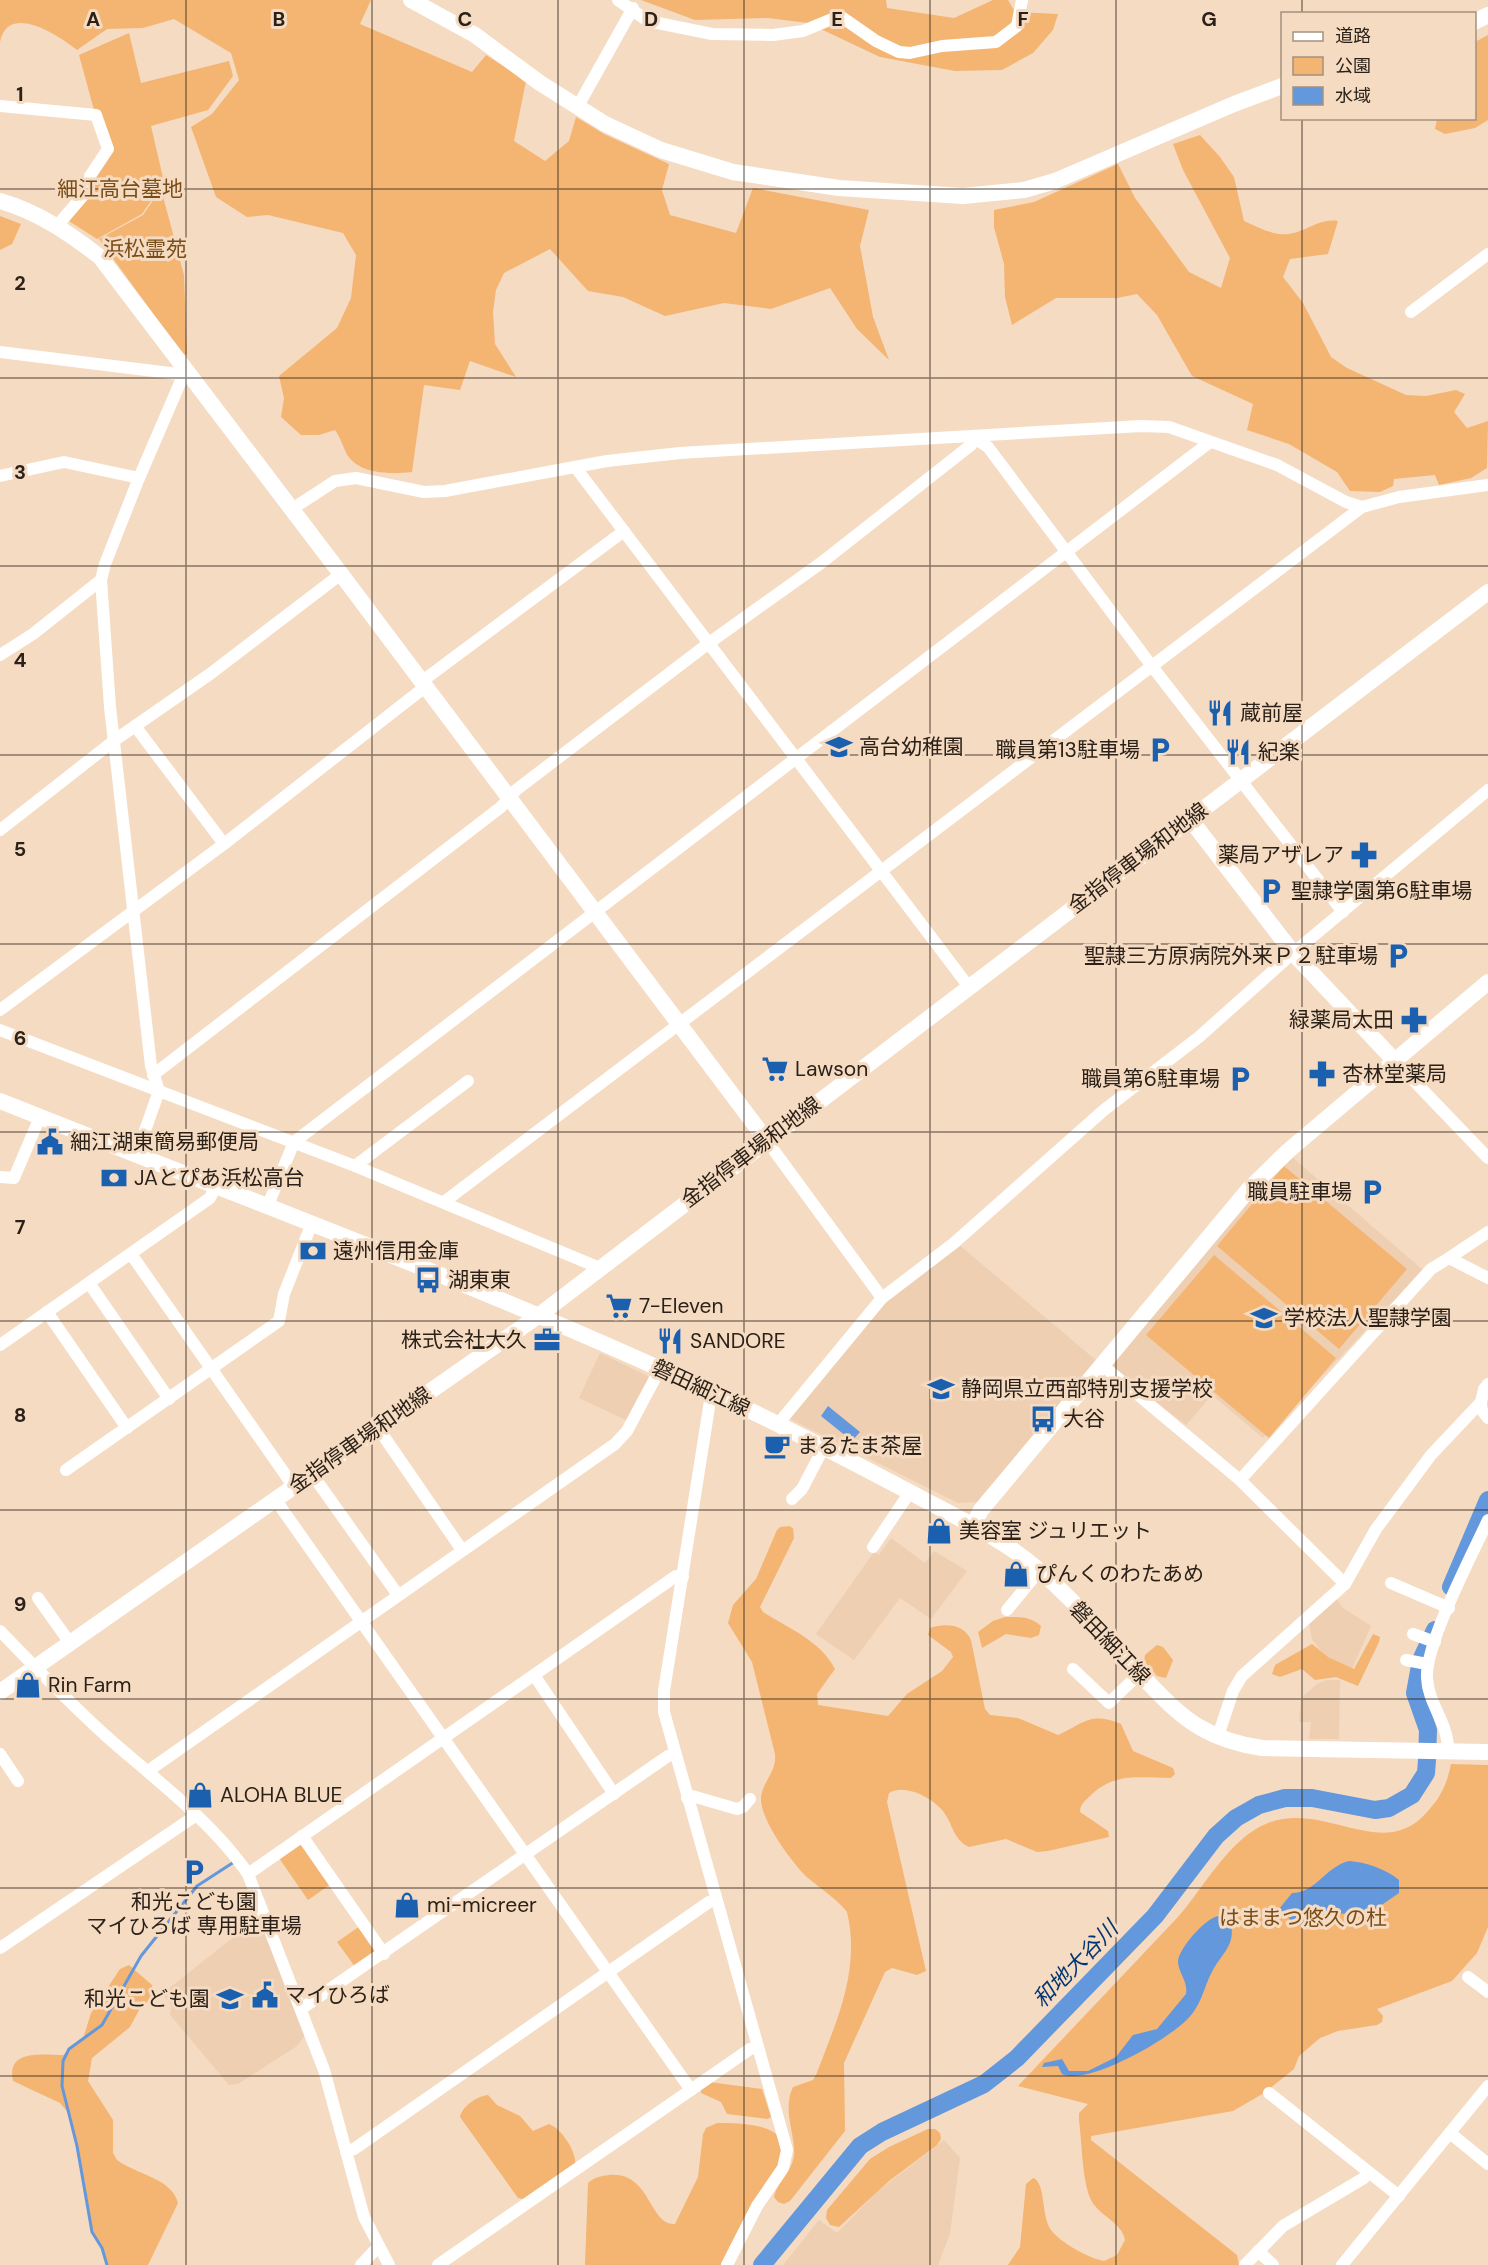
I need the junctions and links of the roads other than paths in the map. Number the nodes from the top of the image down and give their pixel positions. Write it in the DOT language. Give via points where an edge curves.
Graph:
graph roads {
  1 [pos="411,0"];
  2 [pos="618,0"];
  3 [pos="1022,0"];
  4 [pos="633,8"];
  5 [pos="1281,86"];
  6 [pos="0,106"];
  7 [pos="578,106"];
  8 [pos="0,201"];
  9 [pos="57,226"];
  10 [pos="1488,254"];
  11 [pos="1411,312"];
  12 [pos="0,352"];
  13 [pos="186,369"];
  14 [pos="978,436"];
  15 [pos="1210,442"];
  16 [pos="576,468"];
  17 [pos="0,477"];
  18 [pos="139,478"];
  19 [pos="1488,485"];
  20 [pos="1362,507"];
  21 [pos="292,509"];
  22 [pos="624,531"];
  23 [pos="1066,552"];
  24 [pos="342,574"];
  25 [pos="101,580"];
  26 [pos="1488,592"];
  27 [pos="709,643"];
  28 [pos="0,655"];
  29 [pos="1151,665"];
  30 [pos="423,685"];
  31 [pos="135,726"];
  32 [pos="115,740"];
  33 [pos="796,758"];
  34 [pos="1240,780"];
  35 [pos="1488,790"];
  36 [pos="509,799"];
  37 [pos="1190,819"];
  38 [pos="0,830"];
  39 [pos="224,844"];
  40 [pos="881,871"];
  41 [pos="133,909"];
  42 [pos="1343,912"];
  43 [pos="596,913"];
  44 [pos="1293,953"];
  45 [pos="1488,982"];
  46 [pos="969,987"];
  47 [pos="0,1010"];
  48 [pos="679,1025"];
  49 [pos="0,1030"];
  50 [pos="1394,1060"];
  51 [pos="153,1075"];
  52 [pos="468,1081"];
  53 [pos="159,1091"];
  54 [pos="0,1101"];
  55 [pos="40,1117"];
  56 [pos="767,1141"];
  57 [pos="294,1143"];
  58 [pos="137,1153"];
  59 [pos="1488,1158"];
  60 [pos="355,1166"];
  61 [pos="0,1177"];
  62 [pos="216,1185"];
  63 [pos="444,1203"];
  64 [pos="268,1205"];
  65 [pos="312,1223"];
  66 [pos="1488,1233"];
  67 [pos="131,1254"];
  68 [pos="1449,1258"];
  69 [pos="600,1268"];
  70 [pos="1488,1278"];
  71 [pos="89,1283"];
  72 [pos="882,1298"];
  73 [pos="47,1312"];
  74 [pos="538,1316"];
  75 [pos="0,1345"];
  76 [pos="1101,1364"];
  77 [pos="213,1369"];
  78 [pos="660,1369"];
  79 [pos="1488,1384"];
  80 [pos="714,1393"];
  81 [pos="169,1398"];
  82 [pos="1481,1402"];
  83 [pos="1488,1418"];
  84 [pos="778,1424"];
  85 [pos="127,1428"];
  86 [pos="378,1428"];
  87 [pos="824,1447"];
  88 [pos="66,1470"];
  89 [pos="312,1474"];
  90 [pos="1240,1480"];
  91 [pos="294,1487"];
  92 [pos="910,1492"];
  93 [pos="275,1499"];
  94 [pos="792,1499"];
  95 [pos="1488,1520"];
  96 [pos="973,1526"];
  97 [pos="873,1547"];
  98 [pos="462,1550"];
  99 [pos="1040,1571"];
  100 [pos="683,1577"];
  101 [pos="1391,1583"];
  102 [pos="1345,1584"];
  103 [pos="398,1595"];
  104 [pos="38,1598"];
  105 [pos="1449,1608"];
  106 [pos="1007,1610"];
  107 [pos="361,1621"];
  108 [pos="0,1631"];
  109 [pos="1413,1634"];
  110 [pos="1435,1642"];
  111 [pos="70,1643"];
  112 [pos="1406,1660"];
  113 [pos="1427,1664"];
  114 [pos="35,1667"];
  115 [pos="1073,1669"];
  116 [pos="1140,1673"];
  117 [pos="534,1675"];
  118 [pos="0,1692"];
  119 [pos="443,1737"];
  120 [pos="1218,1737"];
  121 [pos="1444,1751"];
  122 [pos="1488,1752"];
  123 [pos="0,1754"];
  124 [pos="675,1754"];
  125 [pos="148,1771"];
  126 [pos="18,1781"];
  127 [pos="614,1794"];
  128 [pos="687,1798"];
  129 [pos="750,1799"];
  130 [pos="195,1816"];
  131 [pos="302,1836"];
  132 [pos="526,1855"];
  133 [pos="248,1874"];
  134 [pos="716,1900"];
  135 [pos="0,1948"];
  136 [pos="384,1954"];
  137 [pos="608,1972"];
  138 [pos="1468,1977"];
  139 [pos="1488,1992"];
  140 [pos="301,2009"];
  141 [pos="757,2047"];
  142 [pos="1488,2086"];
  143 [pos="691,2090"];
  144 [pos="1269,2093"];
  145 [pos="1450,2133"];
  146 [pos="346,2151"];
  147 [pos="1488,2164"];
  148 [pos="1368,2172"];
  149 [pos="1399,2196"];
  150 [pos="380,2246"];
  151 [pos="1258,2251"];
  152 [pos="361,2265"];
  153 [pos="389,2265"];
  154 [pos="438,2265"];
  155 [pos="727,2265"];
  156 [pos="1245,2265"];
  157 [pos="1273,2265"];
  158 [pos="1342,2265"];
  1 -- 7 [label="main road" via="474,35"];
  2 -- 4 [label="street"];
  3 -- 4 [label="street" via="1017,26 996,42 942,45 910,53 876,41 843,18 783,34 712,34 648,21"];
  4 -- 7 [label="street"];
  5 -- 7 [label="main road" via="1055,181 1014,192 963,196 838,188 733,172 661,150 605,124"];
  6 -- 9 [label="street" via="96,115 108,149 90,176 87,191"];
  8 -- 9 [label="main road"];
  9 -- 13 [label="main road" via="100,257"];
  10 -- 11 [label="street"];
  12 -- 13 [label="street" via="178,374"];
  13 -- 18 [label="street"];
  13 -- 21 [label="main road"];
  14 -- 15 [label="street" via="1169,427"];
  14 -- 16 [label="street" via="680,453"];
  14 -- 23 [label="street"];
  14 -- 27 [label="street" via="821,563"];
  15 -- 20 [label="street" via="1277,465"];
  15 -- 23 [label="street"];
  16 -- 21 [label="street" via="445,491 424,492 356,478 335,481"];
  16 -- 22 [label="street"];
  17 -- 18 [label="street" via="64,462"];
  18 -- 25 [label="street"];
  19 -- 20 [label="street" via="1399,497"];
  20 -- 29 [label="street"];
  21 -- 24 [label="main road"];
  22 -- 27 [label="street"];
  22 -- 30 [label="street"];
  23 -- 29 [label="street"];
  23 -- 33 [label="street"];
  24 -- 30 [label="main road"];
  24 -- 31 [label="street"];
  25 -- 28 [label="street"];
  25 -- 32 [label="street"];
  26 -- 34 [label="main road, 金指停車場和地線"];
  27 -- 33 [label="street"];
  27 -- 36 [label="street" via="516,789"];
  29 -- 34 [label="street"];
  29 -- 40 [label="street"];
  30 -- 36 [label="main road"];
  30 -- 39 [label="street"];
  31 -- 32 [label="street"];
  31 -- 39 [label="street"];
  32 -- 38 [label="street"];
  32 -- 41 [label="street"];
  33 -- 40 [label="street"];
  33 -- 43 [label="street" via="604,903"];
  34 -- 37 [label="main road, 金指停車場和地線"];
  34 -- 42 [label="street"];
  35 -- 42 [label="street"];
  36 -- 43 [label="main road"];
  36 -- 51 [label="street"];
  37 -- 44 [label="main road"];
  37 -- 46 [label="main road, 金指停車場和地線"];
  39 -- 41 [label="street"];
  40 -- 46 [label="street"];
  40 -- 48 [label="street"];
  41 -- 47 [label="street"];
  41 -- 51 [label="street"];
  42 -- 44 [label="street"];
  43 -- 48 [label="main road"];
  43 -- 57 [label="street"];
  44 -- 50 [label="main road"];
  44 -- 72 [label="street" via="1200,1037 1104,1110 954,1243"];
  45 -- 50 [label="main road"];
  46 -- 56 [label="main road, 金指停車場和地線"];
  48 -- 56 [label="main road"];
  48 -- 63 [label="street"];
  49 -- 53 [label="street"];
  50 -- 59 [label="street"];
  50 -- 76 [label="main road" via="1249,1188"];
  51 -- 53 [label="street"];
  52 -- 60 [label="street"];
  53 -- 57 [label="street"];
  53 -- 58 [label="street"];
  54 -- 55 [label="main road, 磐田細江線"];
  55 -- 58 [label="main road, 磐田細江線"];
  55 -- 61 [label="street" via="14,1178"];
  56 -- 69 [label="main road, 金指停車場和地線"];
  56 -- 72 [label="street"];
  57 -- 60 [label="street"];
  57 -- 64 [label="street"];
  58 -- 62 [label="main road, 磐田細江線"];
  60 -- 63 [label="street"];
  62 -- 64 [label="main road, 磐田細江線"];
  62 -- 67 [label="street" via="210,1198"];
  63 -- 69 [label="street"];
  64 -- 65 [label="main road, 磐田細江線"];
  65 -- 74 [label="main road, 磐田細江線"];
  65 -- 77 [label="street" via="284,1294 279,1321"];
  66 -- 68 [label="street"];
  67 -- 71 [label="street"];
  67 -- 77 [label="street"];
  68 -- 70 [label="street"];
  68 -- 90 [label="street" via="1431,1269"];
  69 -- 74 [label="main road, 金指停車場和地線"];
  71 -- 73 [label="street"];
  71 -- 81 [label="street"];
  72 -- 84 [label="street"];
  73 -- 75 [label="street"];
  73 -- 85 [label="street"];
  74 -- 78 [label="main road, 磐田細江線"];
  74 -- 86 [label="main road, 金指停車場和地線"];
  76 -- 90 [label="street"];
  76 -- 96 [label="main road" via="981,1510"];
  77 -- 81 [label="street"];
  77 -- 91 [label="street"];
  78 -- 80 [label="main road, 磐田細江線"];
  78 -- 98 [label="street" via="620,1440"];
  79 -- 82 [label="street"];
  80 -- 84 [label="main road, 磐田細江線"];
  80 -- 100 [label="street"];
  81 -- 85 [label="street"];
  82 -- 83 [label="street"];
  82 -- 102 [label="street" via="1431,1455 1376,1529"];
  84 -- 87 [label="main road, 磐田細江線"];
  85 -- 88 [label="street"];
  86 -- 89 [label="main road, 金指停車場和地線"];
  86 -- 98 [label="street"];
  87 -- 92 [label="main road, 磐田細江線"];
  87 -- 94 [label="street" via="802,1489"];
  89 -- 91 [label="main road, 金指停車場和地線"];
  89 -- 103 [label="street"];
  90 -- 102 [label="street"];
  91 -- 93 [label="main road, 金指停車場和地線"];
  92 -- 96 [label="main road, 磐田細江線"];
  92 -- 97 [label="street"];
  93 -- 107 [label="street"];
  93 -- 111 [label="main road, 金指停車場和地線"];
  95 -- 105 [label="street"];
  96 -- 99 [label="main road, 磐田細江線"];
  98 -- 103 [label="street"];
  99 -- 106 [label="street"];
  99 -- 116 [label="main road, 磐田細江線"];
  100 -- 117 [label="street" via="676,1576"];
  100 -- 124 [label="street" via="663,1702"];
  101 -- 105 [label="street"];
  102 -- 120 [label="street" via="1242,1676"];
  103 -- 107 [label="street"];
  104 -- 111 [label="street"];
  105 -- 110 [label="street"];
  107 -- 119 [label="street"];
  107 -- 125 [label="street"];
  108 -- 114 [label="street"];
  109 -- 110 [label="street"];
  110 -- 113 [label="street"];
  111 -- 114 [label="main road, 金指停車場和地線"];
  112 -- 113 [label="street"];
  113 -- 121 [label="street" via="1430,1694 1446,1727"];
  114 -- 118 [label="main road, 金指停車場和地線"];
  114 -- 125 [label="street"];
  115 -- 116 [label="street" via="1109,1702"];
  116 -- 120 [label="main road, 磐田細江線" via="1179,1713"];
  117 -- 119 [label="street"];
  117 -- 127 [label="street"];
  119 -- 131 [label="street"];
  119 -- 132 [label="street"];
  120 -- 121 [label="main road, 磐田細江線" via="1262,1748"];
  121 -- 122 [label="main road, 磐田細江線"];
  123 -- 126 [label="street"];
  124 -- 127 [label="street"];
  124 -- 128 [label="street"];
  125 -- 130 [label="street"];
  127 -- 132 [label="street"];
  128 -- 129 [label="street" via="692,1796 737,1809"];
  128 -- 134 [label="street"];
  130 -- 133 [label="street"];
  130 -- 135 [label="street"];
  131 -- 133 [label="street"];
  131 -- 136 [label="street"];
  132 -- 136 [label="street"];
  132 -- 137 [label="street"];
  133 -- 140 [label="street"];
  134 -- 137 [label="street"];
  134 -- 141 [label="street"];
  136 -- 140 [label="street"];
  137 -- 143 [label="street"];
  137 -- 146 [label="street"];
  138 -- 139 [label="street"];
  140 -- 146 [label="street" via="326,2077"];
  141 -- 143 [label="street"];
  141 -- 155 [label="street" via="786,2140 786,2159"];
  142 -- 145 [label="street"];
  143 -- 154 [label="street"];
  144 -- 148 [label="street"];
  145 -- 147 [label="street"];
  145 -- 149 [label="street"];
  146 -- 150 [label="street" via="364,2217"];
  148 -- 149 [label="street"];
  148 -- 151 [label="street" via="1283,2226"];
  149 -- 158 [label="street"];
  150 -- 152 [label="street"];
  150 -- 153 [label="street"];
  151 -- 156 [label="street"];
  151 -- 157 [label="street"];
}
